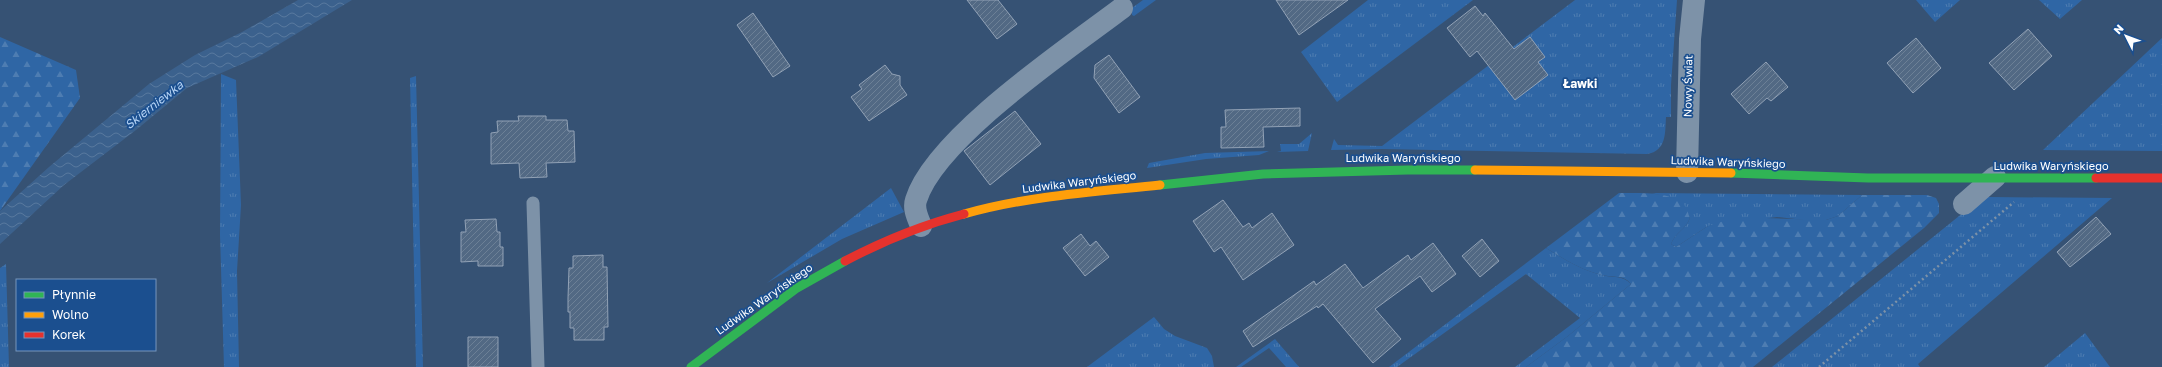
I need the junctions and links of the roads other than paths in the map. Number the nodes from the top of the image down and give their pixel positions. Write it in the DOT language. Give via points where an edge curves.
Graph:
graph roads {
  1 [pos="1694,0"];
  2 [pos="1122,8"];
  3 [pos="1687,172"];
  4 [pos="1995,177"];
  5 [pos="2162,178"];
  6 [pos="534,203"];
  7 [pos="1964,204"];
  8 [pos="921,226"];
  9 [pos="538,367"];
  10 [pos="691,367"];
  1 -- 3 [label="street, Nowy Świat" via="1690,39"];
  2 -- 8 [label="street" via="1005,97 957,140 927,178 916,200 916,211"];
  3 -- 4 [label="street, Ludwika Waryńskiego" via="1868,178"];
  3 -- 8 [label="street, Ludwika Waryńskiego" via="1408,170 1263,174 1012,202"];
  4 -- 5 [label="street, Ludwika Waryńskiego"];
  4 -- 7 [label="street"];
  6 -- 9 [label="lane"];
  8 -- 10 [label="street, Ludwika Waryńskiego" via="871,247 815,276"];
}
